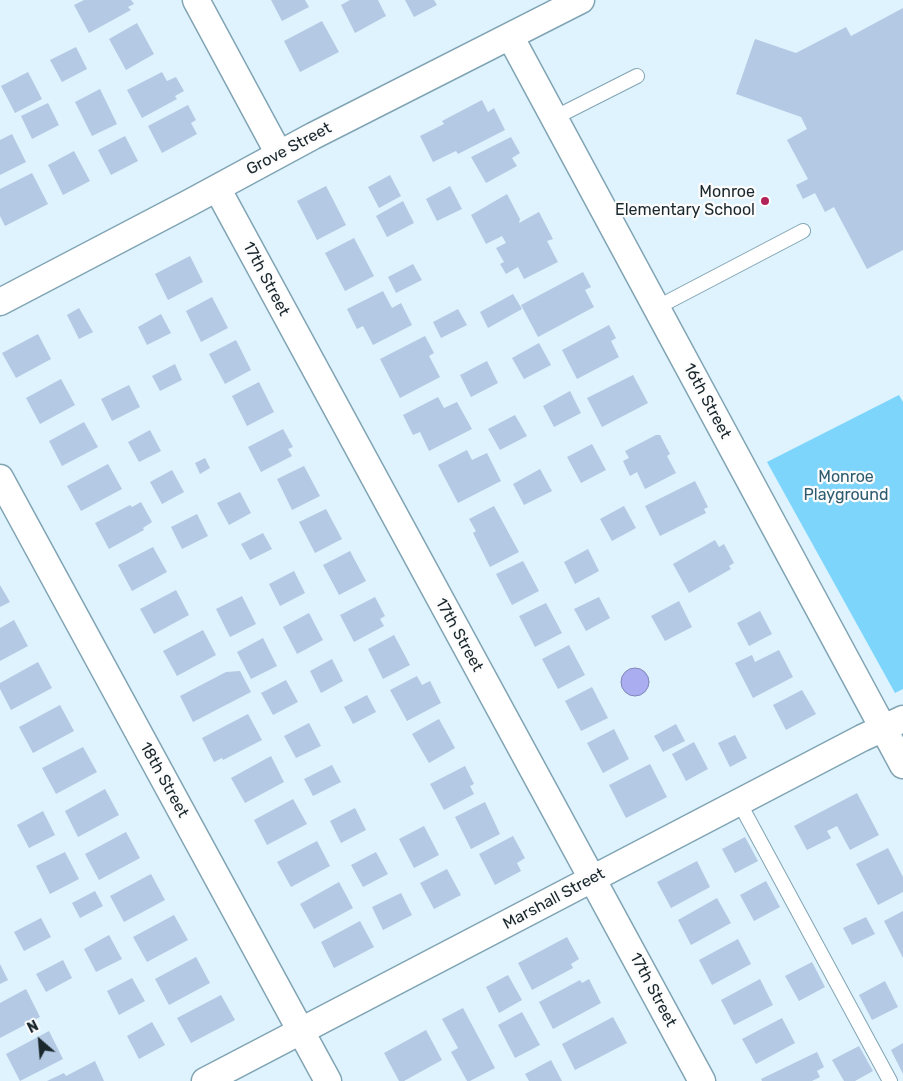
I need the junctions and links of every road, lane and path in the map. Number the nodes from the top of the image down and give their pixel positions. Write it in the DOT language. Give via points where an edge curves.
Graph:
graph roads {
  1 [pos="196,0"];
  2 [pos="581,0"];
  3 [pos="510,36"];
  4 [pos="637,76"];
  5 [pos="554,118"];
  6 [pos="279,154"];
  7 [pos="217,188"];
  8 [pos="803,231"];
  9 [pos="0,302"];
  10 [pos="656,308"];
  11 [pos="0,478"];
  12 [pos="893,724"];
  13 [pos="903,765"];
  14 [pos="740,804"];
  15 [pos="592,879"];
  16 [pos="301,1032"];
  17 [pos="205,1081"];
  18 [pos="328,1081"];
  19 [pos="702,1081"];
  20 [pos="890,1081"];
  1 -- 6 [label="street"];
  2 -- 3 [label="street, Grove Street"];
  3 -- 5 [label="street, 16th Street"];
  3 -- 6 [label="street, Grove Street"];
  4 -- 5 [label="lane"];
  5 -- 10 [label="street, 16th Street"];
  6 -- 7 [label="street, Grove Street"];
  7 -- 9 [label="street, Grove Street"];
  7 -- 15 [label="street, 17th Street"];
  8 -- 10 [label="lane"];
  10 -- 12 [label="street, 16th Street"];
  11 -- 16 [label="street, 18th Street"];
  12 -- 13 [label="street, 16th Street"];
  12 -- 14 [label="street, Marshall Street"];
  14 -- 15 [label="street, Marshall Street"];
  14 -- 20 [label="lane"];
  15 -- 16 [label="street, Marshall Street"];
  15 -- 19 [label="street, 17th Street"];
  16 -- 17 [label="street, Marshall Street"];
  16 -- 18 [label="street, 18th Street"];
}
